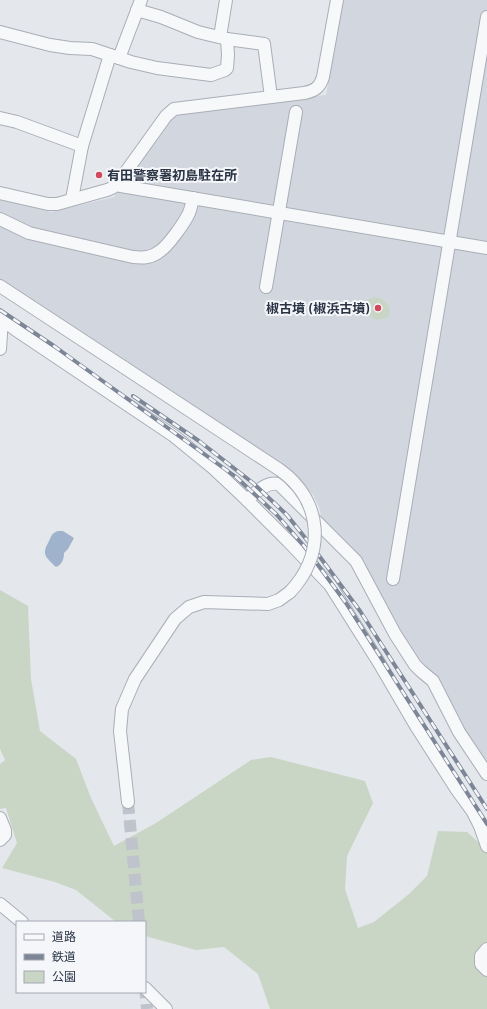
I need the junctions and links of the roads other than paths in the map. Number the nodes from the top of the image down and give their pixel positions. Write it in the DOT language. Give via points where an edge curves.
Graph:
graph roads {
  1 [pos="226,0"];
  2 [pos="337,0"];
  3 [pos="137,3"];
  4 [pos="487,23"];
  5 [pos="0,32"];
  6 [pos="224,38"];
  7 [pos="115,56"];
  8 [pos="271,97"];
  9 [pos="296,112"];
  10 [pos="0,118"];
  11 [pos="82,146"];
  12 [pos="115,185"];
  13 [pos="0,193"];
  14 [pos="193,198"];
  15 [pos="72,199"];
  16 [pos="279,212"];
  17 [pos="0,219"];
  18 [pos="450,241"];
  19 [pos="487,248"];
  20 [pos="0,286"];
  21 [pos="266,287"];
  22 [pos="1,319"];
  23 [pos="0,349"];
  24 [pos="247,500"];
  25 [pos="393,579"];
  26 [pos="487,774"];
  27 [pos="128,802"];
  28 [pos="0,818"];
  29 [pos="0,840"];
  30 [pos="487,846"];
  31 [pos="0,904"];
  32 [pos="21,921"];
  33 [pos="487,949"];
  34 [pos="487,970"];
  35 [pos="146,989"];
  36 [pos="166,1009"];
  1 -- 6 [label="street"];
  2 -- 8 [label="street" via="321,84 309,92"];
  3 -- 6 [label="street" via="161,17 198,32"];
  3 -- 7 [label="street"];
  4 -- 18 [label="street"];
  5 -- 7 [label="street" via="50,45 92,49"];
  6 -- 7 [label="street" via="227,68 212,75 157,68"];
  6 -- 8 [label="street" via="264,44"];
  7 -- 11 [label="street"];
  8 -- 12 [label="street" via="174,109 166,116"];
  9 -- 16 [label="street"];
  10 -- 11 [label="street"];
  11 -- 15 [label="street"];
  12 -- 14 [label="street"];
  12 -- 15 [label="street" via="107,190"];
  13 -- 15 [label="street" via="48,204"];
  14 -- 16 [label="street"];
  14 -- 17 [label="street" via="186,218 166,246 160,252 142,258 29,233"];
  16 -- 18 [label="street"];
  16 -- 21 [label="street"];
  18 -- 19 [label="street"];
  18 -- 25 [label="street"];
  20 -- 27 [label="street, bridge" via="280,470 303,492 311,508 315,530 313,556 305,575 290,592 279,600 261,605 204,602 189,607 175,619 135,679 122,709 120,731"];
  22 -- 23 [label="street"];
  22 -- 24 [label="street" via="174,436"];
  24 -- 26 [label="street" via="270,484 280,485 356,561 415,665 433,681 459,732"];
  24 -- 30 [label="street" via="330,585 416,726 473,812"];
  28 -- 29 [label="street" via="5,830 5,835"];
  31 -- 32 [label="street"];
  33 -- 34 [label="street" via="481,956 481,964"];
  35 -- 36 [label="street"];
}
